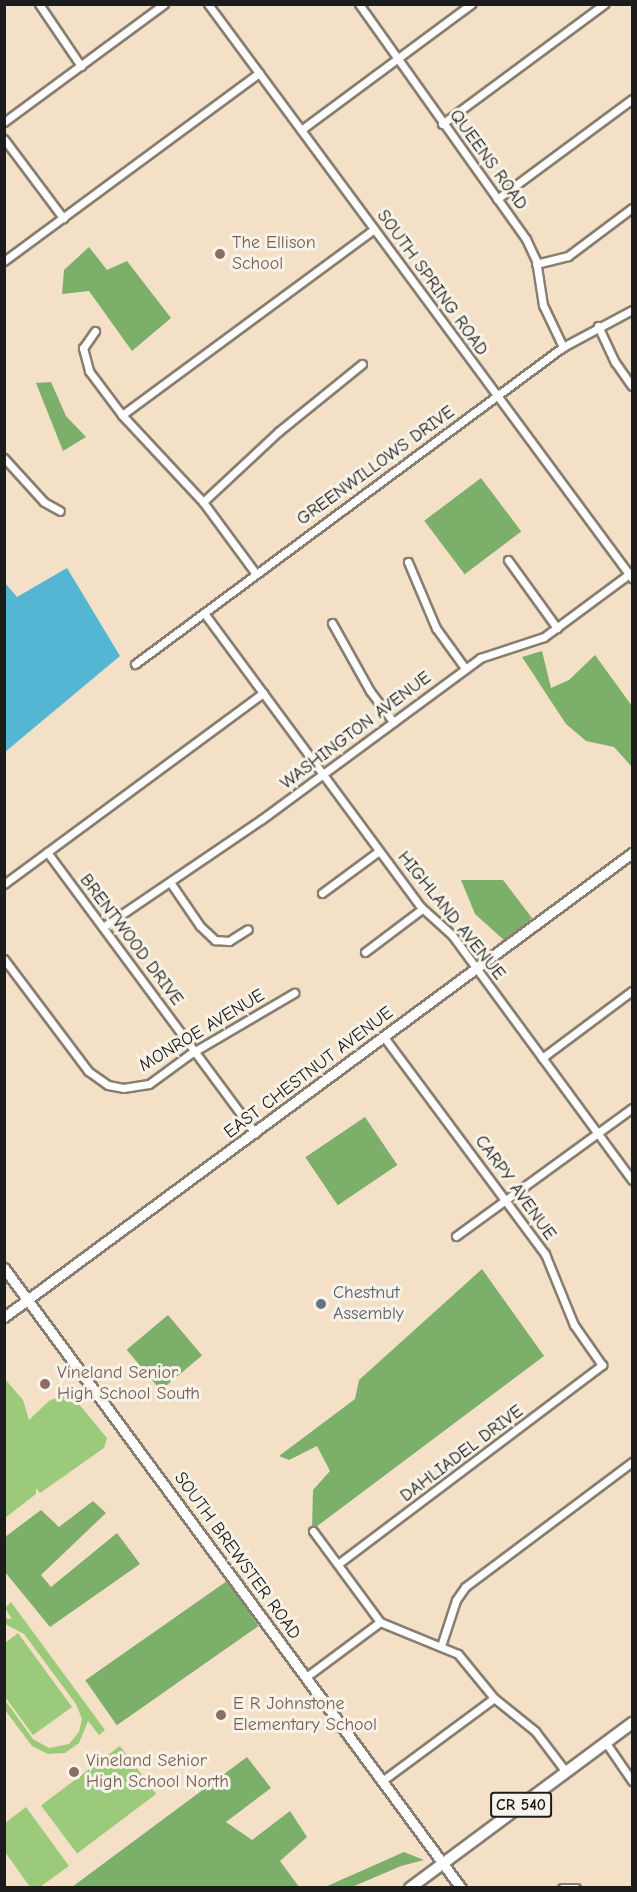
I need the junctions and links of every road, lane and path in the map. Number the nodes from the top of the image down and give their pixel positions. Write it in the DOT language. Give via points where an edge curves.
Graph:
graph roads {
  1 [pos="39,4"];
  2 [pos="164,4"];
  3 [pos="208,4"];
  4 [pos="359,4"];
  5 [pos="471,4"];
  6 [pos="604,4"];
  7 [pos="397,59"];
  8 [pos="81,66"];
  9 [pos="259,73"];
  10 [pos="633,99"];
  11 [pos="4,122"];
  12 [pos="442,124"];
  13 [pos="301,130"];
  14 [pos="4,139"];
  15 [pos="497,199"];
  16 [pos="633,208"];
  17 [pos="63,218"];
  18 [pos="374,229"];
  19 [pos="4,261"];
  20 [pos="536,264"];
  21 [pos="633,310"];
  22 [pos="598,326"];
  23 [pos="95,331"];
  24 [pos="563,347"];
  25 [pos="362,364"];
  26 [pos="633,386"];
  27 [pos="497,396"];
  28 [pos="122,415"];
  29 [pos="4,458"];
  30 [pos="203,502"];
  31 [pos="60,511"];
  32 [pos="508,560"];
  33 [pos="408,562"];
  34 [pos="256,574"];
  35 [pos="632,575"];
  36 [pos="204,613"];
  37 [pos="332,623"];
  38 [pos="557,628"];
  39 [pos="135,664"];
  40 [pos="465,668"];
  41 [pos="263,693"];
  42 [pos="393,722"];
  43 [pos="322,774"];
  44 [pos="379,851"];
  45 [pos="47,852"];
  46 [pos="633,854"];
  47 [pos="170,882"];
  48 [pos="4,884"];
  49 [pos="322,893"];
  50 [pos="422,909"];
  51 [pos="103,927"];
  52 [pos="248,929"];
  53 [pos="365,952"];
  54 [pos="4,959"];
  55 [pos="477,969"];
  56 [pos="633,991"];
  57 [pos="294,993"];
  58 [pos="384,1037"];
  59 [pos="195,1051"];
  60 [pos="542,1058"];
  61 [pos="633,1108"];
  62 [pos="597,1131"];
  63 [pos="255,1133"];
  64 [pos="633,1180"];
  65 [pos="505,1200"];
  66 [pos="456,1236"];
  67 [pos="4,1268"];
  68 [pos="27,1300"];
  69 [pos="4,1317"];
  70 [pos="602,1366"];
  71 [pos="633,1462"];
  72 [pos="313,1531"];
  73 [pos="338,1564"];
  74 [pos="380,1622"];
  75 [pos="441,1646"];
  76 [pos="306,1677"];
  77 [pos="494,1698"];
  78 [pos="633,1723"];
  79 [pos="606,1743"];
  80 [pos="566,1772"];
  81 [pos="382,1781"];
  82 [pos="633,1781"];
  83 [pos="443,1863"];
  84 [pos="574,1886"];
  85 [pos="410,1887"];
  86 [pos="461,1887"];
  87 [pos="562,1887"];
  1 -- 8 [label="street"];
  2 -- 8 [label="street"];
  3 -- 9 [label="street, SOUTH SPRING ROAD"];
  4 -- 7 [label="street, QUEENS ROAD"];
  5 -- 7 [label="street"];
  6 -- 12 [label="street"];
  7 -- 12 [label="street, QUEENS ROAD"];
  7 -- 13 [label="street"];
  8 -- 11 [label="street"];
  9 -- 13 [label="street, SOUTH SPRING ROAD"];
  9 -- 17 [label="street"];
  10 -- 15 [label="street"];
  12 -- 15 [label="street, QUEENS ROAD"];
  13 -- 18 [label="street, SOUTH SPRING ROAD"];
  14 -- 17 [label="street"];
  15 -- 20 [label="street, QUEENS ROAD" via="526,239"];
  16 -- 20 [label="street" via="568,255"];
  17 -- 19 [label="street"];
  18 -- 27 [label="street, SOUTH SPRING ROAD"];
  18 -- 28 [label="street"];
  20 -- 24 [label="street, QUEENS ROAD" via="543,305"];
  21 -- 22 [label="street, GREENWILLOWS DRIVE"];
  22 -- 24 [label="street, GREENWILLOWS DRIVE"];
  22 -- 26 [label="street" via="615,362"];
  23 -- 28 [label="street" via="85,341 85,363"];
  24 -- 27 [label="street, GREENWILLOWS DRIVE"];
  25 -- 30 [label="street" via="278,432"];
  27 -- 34 [label="street, GREENWILLOWS DRIVE"];
  27 -- 35 [label="street, SOUTH SPRING ROAD"];
  28 -- 30 [label="street"];
  29 -- 31 [label="street" via="44,502"];
  30 -- 34 [label="street"];
  32 -- 38 [label="street"];
  33 -- 40 [label="street" via="436,628"];
  34 -- 36 [label="street, GREENWILLOWS DRIVE"];
  35 -- 38 [label="street, WASHINGTON AVENUE"];
  36 -- 39 [label="street, GREENWILLOWS DRIVE"];
  36 -- 41 [label="street, HIGHLAND AVENUE"];
  37 -- 42 [label="street" via="370,692"];
  38 -- 40 [label="street, WASHINGTON AVENUE" via="535,642 480,658"];
  40 -- 42 [label="street, WASHINGTON AVENUE"];
  41 -- 43 [label="street, HIGHLAND AVENUE"];
  41 -- 45 [label="street"];
  42 -- 43 [label="street, WASHINGTON AVENUE"];
  43 -- 44 [label="street, HIGHLAND AVENUE"];
  43 -- 47 [label="street, WASHINGTON AVENUE"];
  44 -- 49 [label="street"];
  44 -- 50 [label="street, HIGHLAND AVENUE"];
  45 -- 48 [label="street"];
  45 -- 51 [label="street, BRENTWOOD DRIVE"];
  46 -- 55 [label="street, EAST CHESTNUT AVENUE"];
  47 -- 51 [label="street, WASHINGTON AVENUE"];
  47 -- 52 [label="street" via="200,926 215,940 229,941"];
  50 -- 53 [label="street"];
  50 -- 55 [label="street, HIGHLAND AVENUE" via="446,928"];
  51 -- 59 [label="street, BRENTWOOD DRIVE"];
  54 -- 59 [label="street, MONROE AVENUE" via="88,1071 108,1084 123,1088 149,1084"];
  55 -- 58 [label="street, EAST CHESTNUT AVENUE"];
  55 -- 60 [label="street, HIGHLAND AVENUE"];
  56 -- 60 [label="street"];
  57 -- 59 [label="street, MONROE AVENUE"];
  58 -- 63 [label="street, EAST CHESTNUT AVENUE"];
  58 -- 65 [label="street, CARPY AVENUE"];
  59 -- 63 [label="street, BRENTWOOD DRIVE"];
  60 -- 62 [label="street, HIGHLAND AVENUE"];
  61 -- 62 [label="street"];
  62 -- 64 [label="street, HIGHLAND AVENUE"];
  62 -- 65 [label="street"];
  63 -- 68 [label="street, EAST CHESTNUT AVENUE"];
  65 -- 66 [label="street"];
  65 -- 70 [label="street, CARPY AVENUE" via="545,1254 571,1319"];
  67 -- 68 [label="street, SOUTH BREWSTER ROAD"];
  68 -- 69 [label="street, EAST CHESTNUT AVENUE"];
  68 -- 76 [label="street, SOUTH BREWSTER ROAD"];
  70 -- 73 [label="street, DAHLIADEL DRIVE"];
  71 -- 75 [label="street" via="465,1587 456,1600"];
  72 -- 73 [label="street"];
  73 -- 74 [label="street"];
  74 -- 75 [label="street"];
  74 -- 76 [label="street"];
  75 -- 77 [label="street" via="465,1661"];
  76 -- 81 [label="street, SOUTH BREWSTER ROAD"];
  77 -- 80 [label="street" via="529,1725"];
  77 -- 81 [label="street"];
  78 -- 79 [label="main road, CR 540"];
  79 -- 80 [label="main road, CR 540"];
  79 -- 82 [label="street"];
  80 -- 83 [label="main road, CR 540"];
  81 -- 83 [label="street, SOUTH BREWSTER ROAD"];
  83 -- 85 [label="main road, CR 540"];
  83 -- 86 [label="street, SOUTH BREWSTER ROAD"];
  84 -- 87 [label="street"];
}
